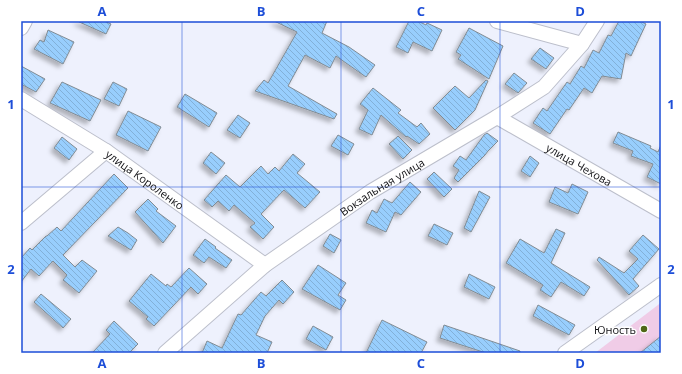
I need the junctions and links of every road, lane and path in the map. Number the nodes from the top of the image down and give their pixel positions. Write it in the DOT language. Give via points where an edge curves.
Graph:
graph roads {
  1 [pos="25,21"];
  2 [pos="498,21"];
  3 [pos="597,21"];
  4 [pos="21,28"];
  5 [pos="582,44"];
  6 [pos="21,99"];
  7 [pos="497,116"];
  8 [pos="106,151"];
  9 [pos="661,211"];
  10 [pos="21,223"];
  11 [pos="265,265"];
  12 [pos="661,285"];
  13 [pos="165,353"];
  14 [pos="565,353"];
  1 -- 4 [label="street"];
  2 -- 5 [label="street"];
  3 -- 5 [label="street, Вокзальная улица"];
  5 -- 7 [label="street, Вокзальная улица" via="544,87"];
  6 -- 8 [label="street, улица Короленко"];
  7 -- 9 [label="street, улица Чехова"];
  7 -- 11 [label="street, Вокзальная улица" via="370,192"];
  8 -- 10 [label="street"];
  8 -- 11 [label="street, улица Короленко"];
  11 -- 13 [label="street, Вокзальная улица"];
  12 -- 14 [label="street"];
}
